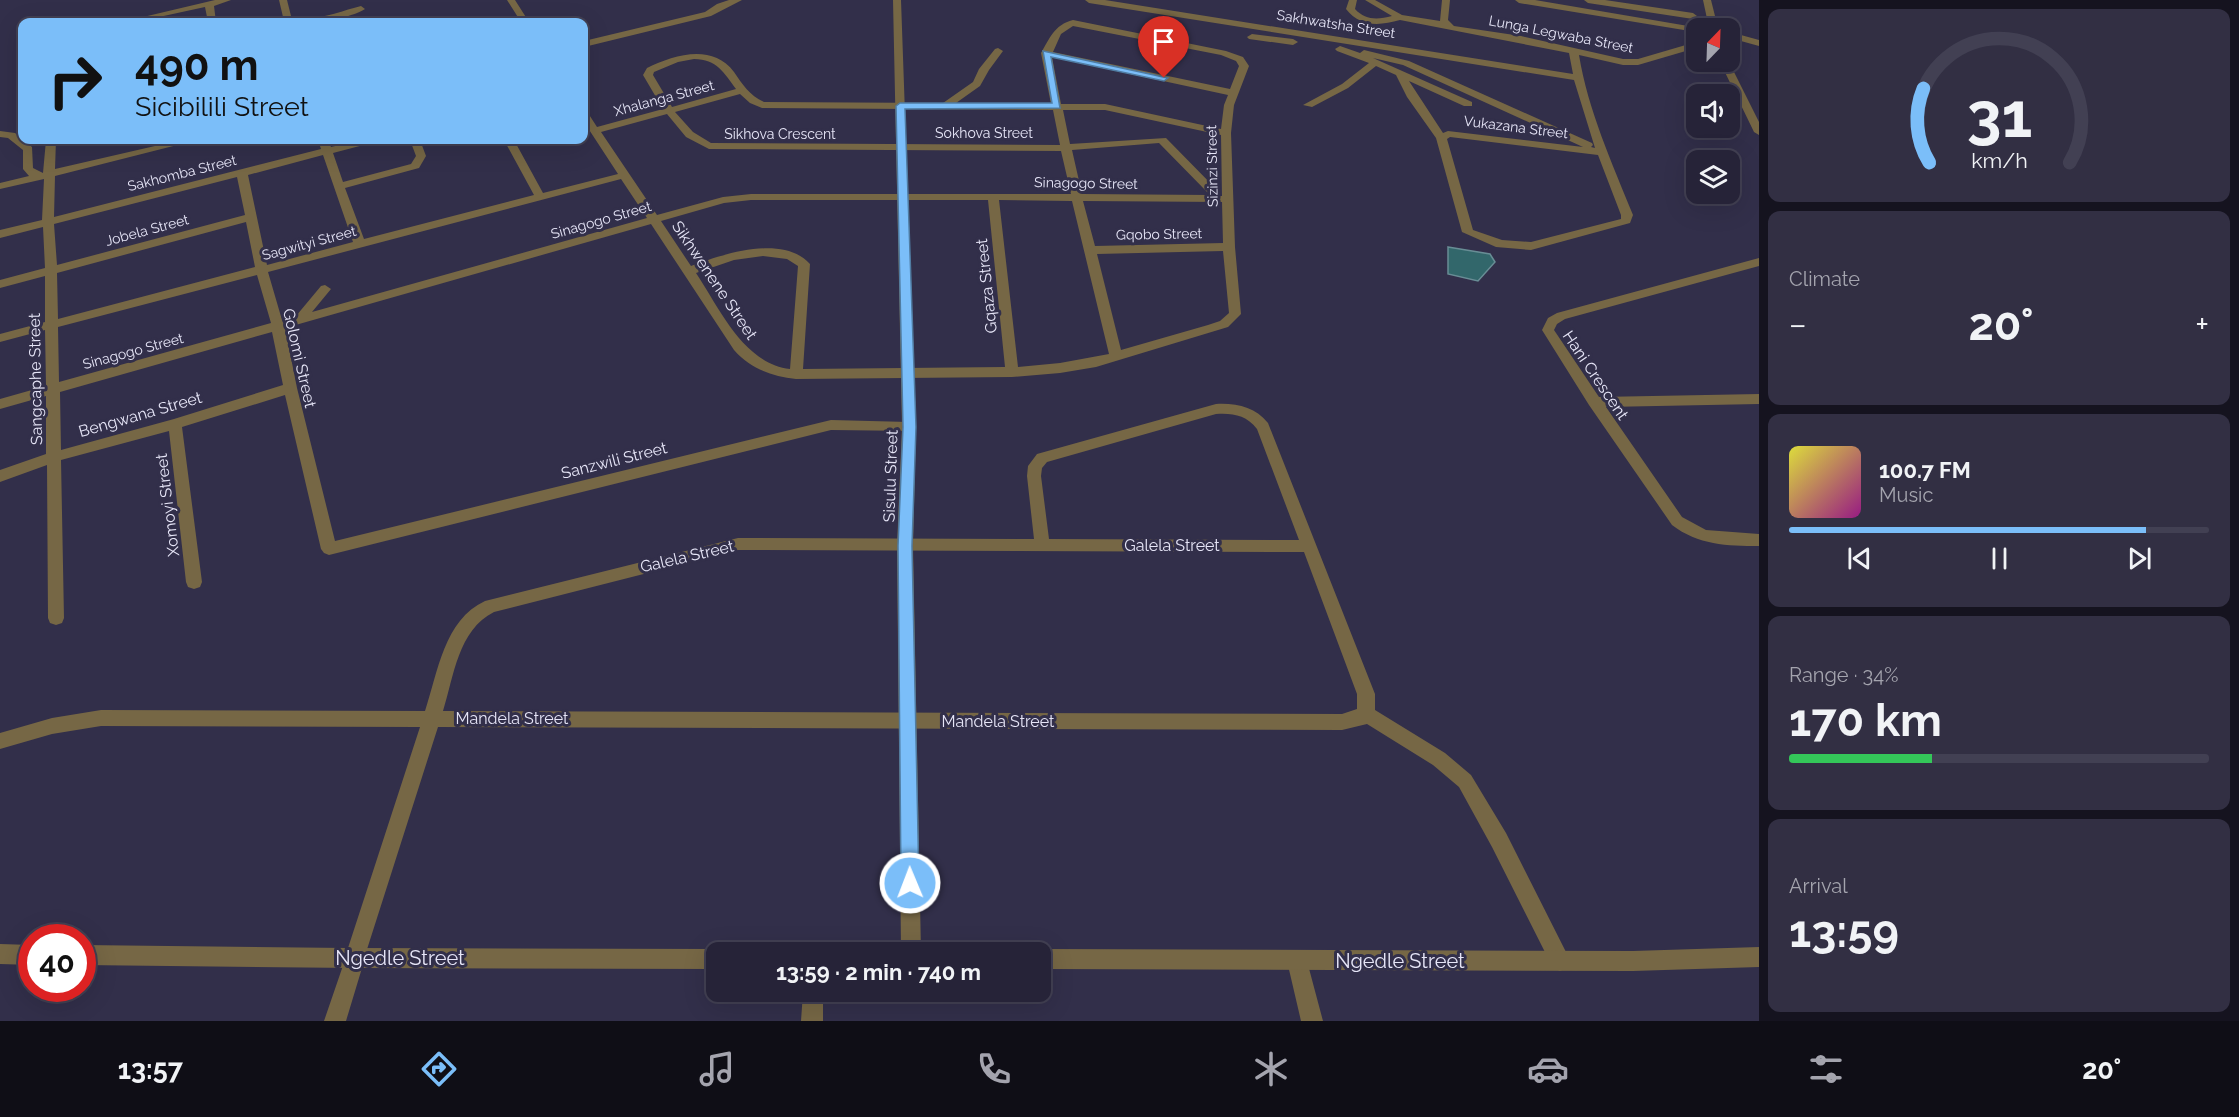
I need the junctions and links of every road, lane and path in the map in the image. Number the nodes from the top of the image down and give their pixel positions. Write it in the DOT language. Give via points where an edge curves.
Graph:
graph roads {
  1 [pos="227,0"];
  2 [pos="283,0"];
  3 [pos="511,0"];
  4 [pos="738,0"];
  5 [pos="897,0"];
  6 [pos="1089,0"];
  7 [pos="1353,0"];
  8 [pos="1369,0"];
  9 [pos="1393,0"];
  10 [pos="1446,0"];
  11 [pos="1519,0"];
  12 [pos="1588,0"];
  13 [pos="1655,0"];
  14 [pos="1707,0"];
  15 [pos="209,4"];
  16 [pos="361,8"];
  17 [pos="1395,15"];
  18 [pos="1693,16"];
  19 [pos="148,18"];
  20 [pos="211,18"];
  21 [pos="289,18"];
  22 [pos="319,18"];
  23 [pos="522,18"];
  24 [pos="1712,18"];
  25 [pos="1445,25"];
  26 [pos="1686,26"];
  27 [pos="1252,37"];
  28 [pos="1740,38"];
  29 [pos="588,43"];
  30 [pos="1759,43"];
  31 [pos="1686,48"];
  32 [pos="1340,49"];
  33 [pos="998,51"];
  34 [pos="1574,52"];
  35 [pos="1046,53"];
  36 [pos="1376,63"];
  37 [pos="1399,72"];
  38 [pos="1728,72"];
  39 [pos="1578,78"];
  40 [pos="741,92"];
  41 [pos="1234,93"];
  42 [pos="1468,104"];
  43 [pos="1308,105"];
  44 [pos="900,106"];
  45 [pos="945,106"];
  46 [pos="1057,106"];
  47 [pos="669,110"];
  48 [pos="588,121"];
  49 [pos="594,131"];
  50 [pos="1759,132"];
  51 [pos="1226,133"];
  52 [pos="0,134"];
  53 [pos="1441,138"];
  54 [pos="18,140"];
  55 [pos="23,144"];
  56 [pos="51,144"];
  57 [pos="176,144"];
  58 [pos="416,144"];
  59 [pos="511,144"];
  60 [pos="325,145"];
  61 [pos="1067,147"];
  62 [pos="901,148"];
  63 [pos="1602,152"];
  64 [pos="242,173"];
  65 [pos="48,175"];
  66 [pos="625,175"];
  67 [pos="0,186"];
  68 [pos="340,186"];
  69 [pos="903,196"];
  70 [pos="993,196"];
  71 [pos="1221,196"];
  72 [pos="540,197"];
  73 [pos="1077,198"];
  74 [pos="251,218"];
  75 [pos="655,220"];
  76 [pos="48,222"];
  77 [pos="0,234"];
  78 [pos="360,245"];
  79 [pos="1230,247"];
  80 [pos="1090,250"];
  81 [pos="1759,262"];
  82 [pos="262,270"];
  83 [pos="51,271"];
  84 [pos="690,271"];
  85 [pos="0,284"];
  86 [pos="325,289"];
  87 [pos="300,321"];
  88 [pos="51,324"];
  89 [pos="278,327"];
  90 [pos="0,339"];
  91 [pos="1116,356"];
  92 [pos="907,372"];
  93 [pos="1012,372"];
  94 [pos="796,374"];
  95 [pos="52,388"];
  96 [pos="290,388"];
  97 [pos="1759,399"];
  98 [pos="1594,402"];
  99 [pos="0,404"];
  100 [pos="175,424"];
  101 [pos="909,427"];
  102 [pos="53,457"];
  103 [pos="0,476"];
  104 [pos="1759,540"];
  105 [pos="1042,544"];
  106 [pos="905,546"];
  107 [pos="1309,546"];
  108 [pos="329,549"];
  109 [pos="194,582"];
  110 [pos="56,618"];
  111 [pos="1366,714"];
  112 [pos="434,718"];
  113 [pos="907,721"];
  114 [pos="0,741"];
  115 [pos="910,942"];
  116 [pos="0,954"];
  117 [pos="18,955"];
  118 [pos="96,955"];
  119 [pos="1759,957"];
  120 [pos="355,958"];
  121 [pos="706,959"];
  122 [pos="1051,959"];
  123 [pos="1297,961"];
  124 [pos="1560,961"];
  125 [pos="813,1002"];
  126 [pos="335,1021"];
  127 [pos="812,1021"];
  128 [pos="1312,1021"];
  1 -- 15 [label="street"];
  2 -- 21 [label="street"];
  3 -- 23 [label="street"];
  4 -- 29 [label="street" via="708,14"];
  5 -- 44 [label="street, Sisulu Street"];
  6 -- 39 [label="street, Sakhwatsha Street"];
  7 -- 17 [label="street" via="1350,9 1357,18 1388,21"];
  8 -- 17 [label="street"];
  9 -- 17 [label="street"];
  10 -- 25 [label="street"];
  11 -- 26 [label="street"];
  12 -- 18 [label="street"];
  13 -- 18 [label="street" via="1690,6"];
  14 -- 24 [label="street"];
  15 -- 19 [label="street"];
  15 -- 20 [label="street"];
  16 -- 22 [label="street"];
  17 -- 25 [label="street, Lunga Legwaba Street"];
  25 -- 34 [label="street, Lunga Legwaba Street"];
  27 -- 32 [label="street"];
  28 -- 30 [label="street"];
  31 -- 34 [label="street, Lunga Legwaba Street" via="1638,62"];
  32 -- 36 [label="street"];
  32 -- 63 [label="street" via="1406,63"];
  33 -- 45 [label="street" via="977,84"];
  34 -- 39 [label="street, Vukazana Street"];
  35 -- 41 [label="street"];
  35 -- 41 [label="street, Sizinzi Street" via="1062,27 1073,23 1223,53 1240,59 1244,66"];
  35 -- 46 [label="street"];
  36 -- 37 [label="street"];
  36 -- 43 [label="street"];
  37 -- 42 [label="street"];
  37 -- 53 [label="street"];
  38 -- 50 [label="street"];
  39 -- 63 [label="street, Vukazana Street"];
  40 -- 44 [label="street, Sikhova Crescent" via="755,102 773,106"];
  40 -- 47 [label="street, Xhalanga Street"];
  40 -- 47 [label="street, Sikhova Crescent" via="719,62 707,57 659,66 648,75"];
  41 -- 51 [label="street, Sizinzi Street"];
  44 -- 45 [label="street, Sikhova Crescent"];
  44 -- 62 [label="street, Sisulu Street"];
  45 -- 46 [label="street, Sikhova Crescent"];
  46 -- 51 [label="street, Sikhova Crescent" via="1118,108"];
  46 -- 61 [label="street"];
  47 -- 49 [label="street, Xhalanga Street"];
  47 -- 62 [label="street, Sikhova Crescent" via="695,140 709,147"];
  48 -- 49 [label="street, Sikhwenene Street"];
  49 -- 66 [label="street, Sikhwenene Street"];
  51 -- 71 [label="street, Sizinzi Street"];
  52 -- 54 [label="street"];
  53 -- 63 [label="street, Vukazana Street" via="1448,134"];
  53 -- 63 [label="street, Vukazana Street" via="1468,232 1500,244 1531,246 1626,221"];
  55 -- 65 [label="street" via="28,148 28,169 33,174"];
  56 -- 65 [label="street, Sangcaphe Street"];
  57 -- 65 [label="street"];
  58 -- 68 [label="street" via="421,156 415,166"];
  59 -- 72 [label="street"];
  60 -- 64 [label="street, Sakhomba Street"];
  60 -- 68 [label="street"];
  61 -- 62 [label="street, Sokhova Street"];
  61 -- 71 [label="street, Sokhova Street" via="1162,140"];
  61 -- 73 [label="street"];
  62 -- 69 [label="street, Sisulu Street"];
  64 -- 74 [label="street, Golomi Street"];
  64 -- 76 [label="street, Sakhomba Street"];
  65 -- 67 [label="street"];
  65 -- 76 [label="street, Sangcaphe Street"];
  66 -- 72 [label="street, Sagwityi Street"];
  66 -- 75 [label="street, Sikhwenene Street"];
  68 -- 78 [label="street"];
  69 -- 70 [label="street, Sinagogo Street"];
  69 -- 75 [label="street, Sinagogo Street" via="738,198"];
  69 -- 92 [label="street, Sisulu Street"];
  70 -- 73 [label="street, Sinagogo Street"];
  70 -- 93 [label="street, Gqaza Street"];
  71 -- 73 [label="street, Sinagogo Street"];
  71 -- 79 [label="street, Sizinzi Street"];
  72 -- 78 [label="street, Sagwityi Street"];
  73 -- 80 [label="street"];
  74 -- 82 [label="street, Golomi Street"];
  74 -- 83 [label="street, Jobela Street"];
  75 -- 84 [label="street, Sikhwenene Street"];
  75 -- 87 [label="street, Sinagogo Street"];
  76 -- 77 [label="street, Sakhomba Street"];
  76 -- 83 [label="street, Sangcaphe Street"];
  78 -- 82 [label="street, Sagwityi Street"];
  79 -- 80 [label="street, Gqobo Street"];
  79 -- 91 [label="street, Sizinzi Street" via="1236,303 1231,320"];
  80 -- 91 [label="street"];
  81 -- 98 [label="street, Hani Crescent" via="1552,321 1550,336"];
  82 -- 88 [label="street, Sagwityi Street"];
  82 -- 89 [label="street, Golomi Street"];
  83 -- 85 [label="street, Jobela Street"];
  83 -- 88 [label="street, Sangcaphe Street"];
  84 -- 94 [label="street, Sikhwenene Street" via="739,348 753,362 770,370"];
  84 -- 94 [label="street" via="742,255 773,253 804,264"];
  86 -- 87 [label="street"];
  87 -- 89 [label="street, Sinagogo Street"];
  88 -- 90 [label="street, Sagwityi Street"];
  88 -- 95 [label="street, Sangcaphe Street"];
  89 -- 95 [label="street, Sinagogo Street"];
  89 -- 96 [label="street, Golomi Street"];
  91 -- 93 [label="street, Sizinzi Street" via="1081,365"];
  92 -- 93 [label="street, Sizinzi Street"];
  92 -- 94 [label="street, Sikhwenene Street"];
  92 -- 101 [label="street, Sisulu Street"];
  95 -- 99 [label="street, Sinagogo Street"];
  95 -- 102 [label="street, Sangcaphe Street"];
  96 -- 100 [label="street, Bengwana Street"];
  96 -- 108 [label="street, Golomi Street"];
  97 -- 98 [label="street"];
  98 -- 104 [label="street, Hani Crescent" via="1677,521 1707,538"];
  100 -- 102 [label="street, Bengwana Street"];
  100 -- 109 [label="street, Xomoyi Street"];
  101 -- 106 [label="street, Sisulu Street"];
  101 -- 108 [label="street, Sanzwili Street" via="831,425"];
  102 -- 103 [label="street, Bengwana Street"];
  102 -- 110 [label="street, Sangcaphe Street"];
  105 -- 106 [label="street, Galela Street"];
  105 -- 107 [label="street, Galela Street"];
  105 -- 107 [label="street" via="1034,476 1035,466 1042,458 1226,408 1247,412 1263,427"];
  106 -- 112 [label="street, Galela Street" via="738,544 491,606 475,613 464,624"];
  106 -- 113 [label="street, Sisulu Street"];
  107 -- 111 [label="street" via="1366,694"];
  111 -- 113 [label="street, Mandela Street" via="1342,722"];
  111 -- 124 [label="street" via="1439,759 1465,781"];
  112 -- 113 [label="street, Mandela Street"];
  112 -- 114 [label="street, Mandela Street" via="101,718 52,726"];
  112 -- 120 [label="street, Galela Street"];
  113 -- 115 [label="street, Sisulu Street"];
  116 -- 117 [label="street"];
  118 -- 120 [label="street, Ngedle Street"];
  119 -- 124 [label="street, Ngedle Street"];
  120 -- 121 [label="street, Ngedle Street"];
  120 -- 126 [label="street, Galela Street"];
  122 -- 123 [label="street, Ngedle Street"];
  123 -- 124 [label="street, Ngedle Street"];
  123 -- 128 [label="street"];
  125 -- 127 [label="street"];
}
